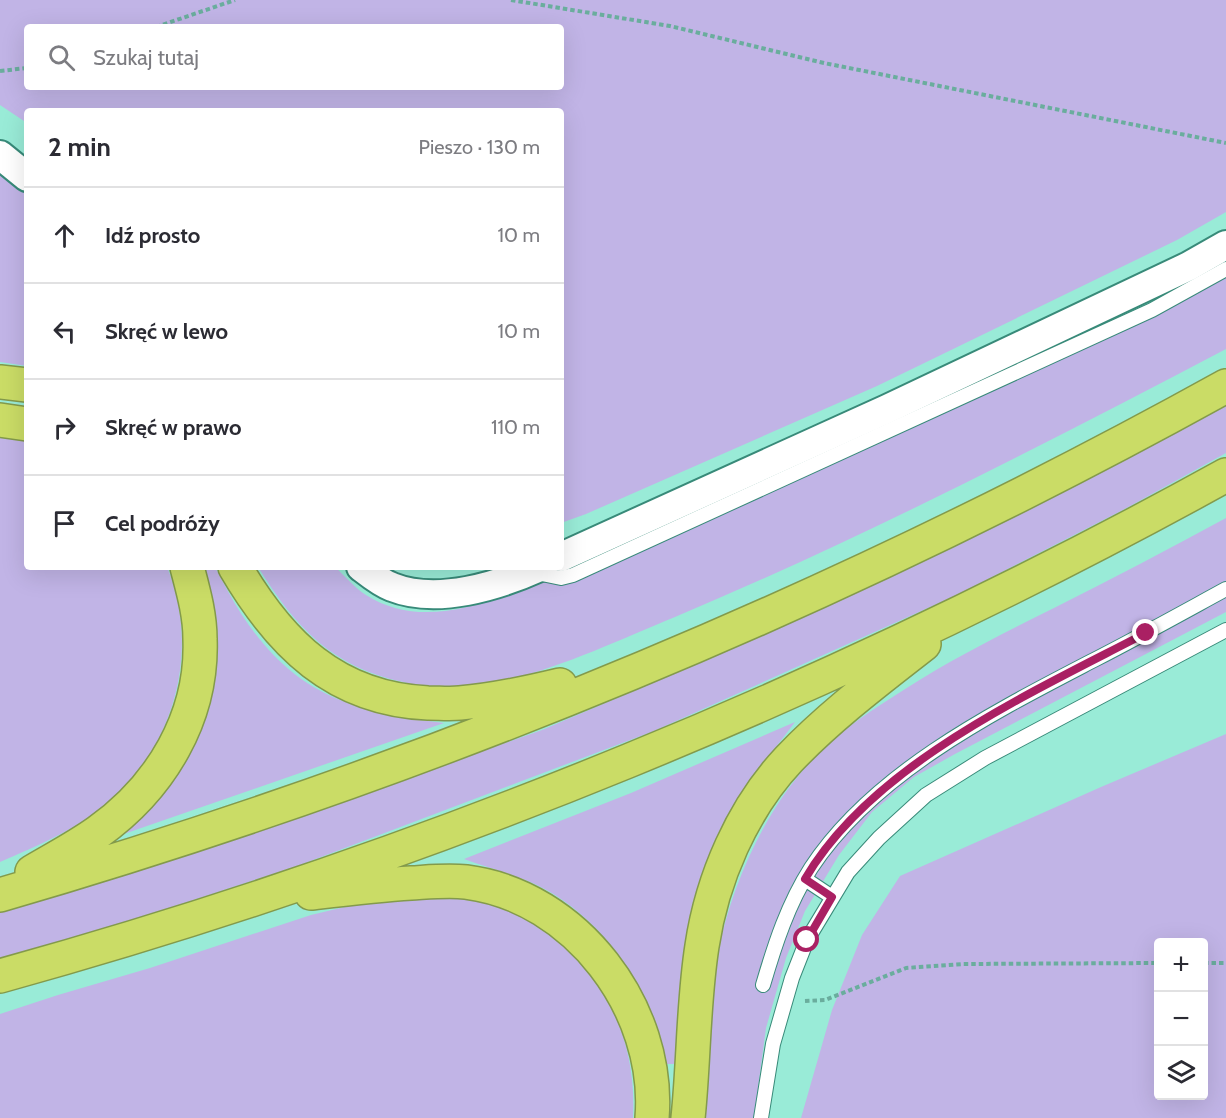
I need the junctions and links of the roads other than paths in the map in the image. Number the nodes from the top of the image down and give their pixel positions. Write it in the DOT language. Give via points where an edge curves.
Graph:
graph roads {
  1 [pos="0,155"];
  2 [pos="24,175"];
  3 [pos="1226,245"];
  4 [pos="1226,269"];
  5 [pos="0,382"];
  6 [pos="24,384"];
  7 [pos="1226,386"];
  8 [pos="0,420"];
  9 [pos="24,424"];
  10 [pos="1226,475"];
  11 [pos="564,557"];
  12 [pos="188,570"];
  13 [pos="237,570"];
  14 [pos="366,570"];
  15 [pos="533,570"];
  16 [pos="537,570"];
  17 [pos="1226,589"];
  18 [pos="971,606"];
  19 [pos="1226,630"];
  20 [pos="672,657"];
  21 [pos="805,879"];
  22 [pos="0,890"];
  23 [pos="0,895"];
  24 [pos="832,897"];
  25 [pos="230,905"];
  26 [pos="0,976"];
  27 [pos="763,985"];
  28 [pos="652,1118"];
  29 [pos="688,1118"];
  30 [pos="760,1118"];
  1 -- 2 [label="street"];
  3 -- 11 [label="street" via="887,409"];
  4 -- 16 [label="lane" via="1131,320 573,575 551,577"];
  5 -- 6 [label="highway"];
  7 -- 20 [label="highway" via="942,534"];
  8 -- 9 [label="highway"];
  10 -- 18 [label="highway"];
  12 -- 22 [label="highway" via="200,638 199,668 193,704 166,764 148,788 99,832"];
  13 -- 20 [label="highway" via="265,615 315,666 345,684 408,702 458,704 511,697"];
  14 -- 15 [label="street" via="391,587 421,595 484,587"];
  17 -- 21 [label="lane" via="961,732 864,805 841,829"];
  18 -- 25 [label="highway" via="796,688 589,776 377,856"];
  18 -- 29 [label="highway" via="806,743 776,775 739,833 720,874 705,929 694,1009"];
  19 -- 24 [label="lane" via="1022,738 926,795 871,847"];
  20 -- 23 [label="highway" via="353,781 165,845"];
  21 -- 24 [label="lane"];
  21 -- 27 [label="lane" via="778,936"];
  24 -- 30 [label="lane" via="807,940 792,978 773,1044"];
  25 -- 26 [label="highway"];
  25 -- 28 [label="highway" via="347,888 433,882 476,884 520,898 567,927 617,983 645,1049 653,1094"];
}
